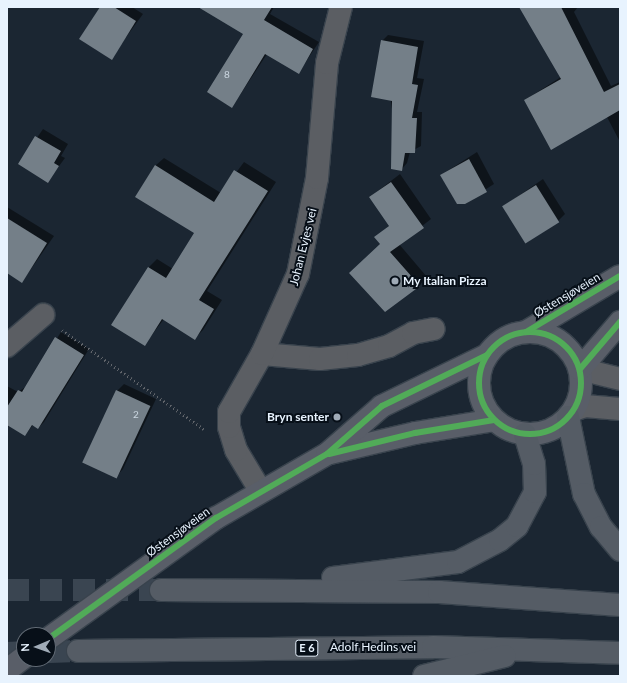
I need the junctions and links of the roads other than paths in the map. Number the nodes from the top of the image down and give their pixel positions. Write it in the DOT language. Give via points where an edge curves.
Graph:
graph roads {
  1 [pos="341,7"];
  2 [pos="620,276"];
  3 [pos="43,315"];
  4 [pos="620,322"];
  5 [pos="434,329"];
  6 [pos="526,332"];
  7 [pos="7,346"];
  8 [pos="262,354"];
  9 [pos="488,355"];
  10 [pos="580,370"];
  11 [pos="620,379"];
  12 [pos="620,409"];
  13 [pos="571,414"];
  14 [pos="494,420"];
  15 [pos="525,434"];
  16 [pos="327,454"];
  17 [pos="260,490"];
  18 [pos="620,550"];
  19 [pos="161,590"];
  20 [pos="216,590"];
  21 [pos="620,606"];
  22 [pos="56,633"];
  23 [pos="536,648"];
  24 [pos="78,651"];
  25 [pos="620,653"];
  26 [pos="16,663"];
  27 [pos="7,670"];
  28 [pos="424,676"];
  1 -- 8 [label="street, Johan Evjes vei" via="327,63 320,155 305,246 290,296"];
  2 -- 6 [label="main road, Østensjøveien"];
  3 -- 7 [label="street"];
  4 -- 10 [label="main road"];
  5 -- 8 [label="street" via="413,333 389,346 358,355 320,359"];
  6 -- 9 [label="main road" via="504,339"];
  6 -- 10 [label="main road" via="554,337 574,356"];
  8 -- 17 [label="street, Johan Evjes vei" via="229,412 235,448"];
  9 -- 14 [label="main road" via="480,371 479,388 484,405"];
  9 -- 16 [label="main road, Østensjøveien" via="382,406"];
  10 -- 11 [label="street"];
  10 -- 13 [label="main road" via="580,397"];
  12 -- 13 [label="street" via="596,406"];
  13 -- 15 [label="main road" via="556,428"];
  13 -- 18 [label="highway" via="584,494 601,527"];
  14 -- 15 [label="main road"];
  14 -- 16 [label="main road, Østensjøveien" via="415,433"];
  15 -- 20 [label="highway" via="534,464 535,492 517,526 484,551 458,562 420,569"];
  16 -- 17 [label="main road, Østensjøveien"];
  17 -- 22 [label="main road, Østensjøveien" via="181,542"];
  19 -- 20 [label="highway"];
  20 -- 21 [label="highway" via="439,592"];
  23 -- 24 [label="highway, Adolf Hedins vei / E 6"];
  23 -- 25 [label="highway, Adolf Hedins vei / E 6"];
  23 -- 28 [label="highway, E 6"];
  26 -- 27 [label="main road"];
}
